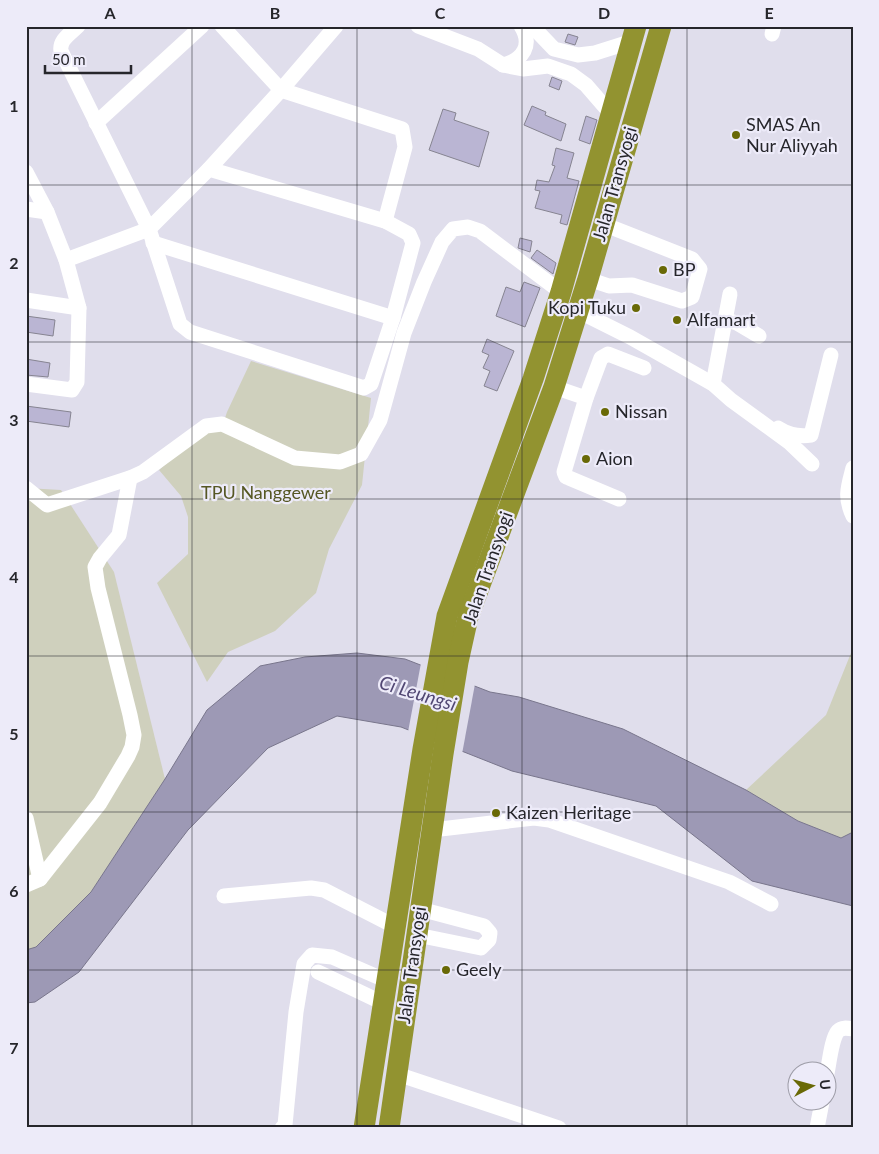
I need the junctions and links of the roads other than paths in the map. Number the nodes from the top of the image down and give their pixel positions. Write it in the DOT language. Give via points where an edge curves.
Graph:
graph roads {
  1 [pos="78,26"];
  2 [pos="202,26"];
  3 [pos="222,26"];
  4 [pos="336,26"];
  5 [pos="418,26"];
  6 [pos="521,26"];
  7 [pos="531,26"];
  8 [pos="661,26"];
  9 [pos="452,32"];
  10 [pos="634,34"];
  11 [pos="578,55"];
  12 [pos="503,65"];
  13 [pos="571,74"];
  14 [pos="281,90"];
  15 [pos="612,115"];
  16 [pos="96,123"];
  17 [pos="209,169"];
  18 [pos="26,172"];
  19 [pos="26,209"];
  20 [pos="47,212"];
  21 [pos="385,221"];
  22 [pos="603,224"];
  23 [pos="151,236"];
  24 [pos="66,260"];
  25 [pos="588,279"];
  26 [pos="561,292"];
  27 [pos="730,294"];
  28 [pos="26,300"];
  29 [pos="79,308"];
  30 [pos="578,311"];
  31 [pos="393,318"];
  32 [pos="726,320"];
  33 [pos="759,336"];
  34 [pos="831,355"];
  35 [pos="644,368"];
  36 [pos="714,379"];
  37 [pos="26,384"];
  38 [pos="554,386"];
  39 [pos="586,398"];
  40 [pos="812,464"];
  41 [pos="853,468"];
  42 [pos="136,475"];
  43 [pos="26,488"];
  44 [pos="620,498"];
  45 [pos="853,516"];
  46 [pos="433,752"];
  47 [pos="26,818"];
  48 [pos="432,830"];
  49 [pos="33,882"];
  50 [pos="224,896"];
  51 [pos="771,904"];
  52 [pos="420,909"];
  53 [pos="396,927"];
  54 [pos="427,937"];
  55 [pos="318,972"];
  56 [pos="387,981"];
  57 [pos="383,1002"];
  58 [pos="853,1029"];
  59 [pos="829,1062"];
  60 [pos="397,1074"];
  61 [pos="820,1112"];
  62 [pos="282,1128"];
  63 [pos="364,1128"];
  64 [pos="389,1128"];
  65 [pos="559,1128"];
  66 [pos="817,1128"];
  1 -- 16 [label="street" via="62,41 60,51"];
  2 -- 16 [label="street"];
  3 -- 14 [label="street"];
  4 -- 14 [label="street"];
  5 -- 9 [label="street"];
  6 -- 12 [label="street" via="526,47 513,63"];
  7 -- 11 [label="street" via="554,48"];
  8 -- 22 [label="highway, Jalan Transyogi"];
  9 -- 12 [label="street"];
  10 -- 11 [label="street" via="596,53"];
  10 -- 15 [label="highway, Jalan Transyogi"];
  11 -- 13 [label="street"];
  12 -- 13 [label="street" via="523,68 548,66"];
  13 -- 15 [label="street" via="586,84"];
  14 -- 17 [label="street"];
  14 -- 21 [label="street" via="402,130 405,147"];
  15 -- 26 [label="highway, Jalan Transyogi"];
  16 -- 23 [label="street"];
  17 -- 21 [label="street"];
  17 -- 23 [label="street"];
  18 -- 20 [label="street"];
  19 -- 20 [label="street"];
  20 -- 24 [label="street"];
  21 -- 31 [label="street" via="409,234 413,243"];
  22 -- 25 [label="highway, Jalan Transyogi"];
  22 -- 25 [label="street" via="692,259 700,269 692,297 682,300 632,285 609,286"];
  23 -- 24 [label="street" via="120,240"];
  23 -- 31 [label="street"];
  23 -- 31 [label="street" via="180,324 190,332 364,388 371,384"];
  24 -- 29 [label="street"];
  25 -- 30 [label="highway, Jalan Transyogi"];
  26 -- 42 [label="street" via="480,231 468,227 453,229 442,242 424,282 404,332 380,420 361,454 340,462 295,458 222,424 206,426"];
  26 -- 46 [label="highway, Jalan Transyogi" via="533,379 446,616 439,654"];
  27 -- 32 [label="street"];
  28 -- 29 [label="street"];
  29 -- 37 [label="street" via="77,382 72,390"];
  30 -- 36 [label="street" via="693,374"];
  30 -- 38 [label="highway, Jalan Transyogi"];
  32 -- 33 [label="street" via="736,322"];
  32 -- 36 [label="street"];
  34 -- 36 [label="street" via="811,435 786,433"];
  35 -- 39 [label="street" via="608,354 604,356"];
  36 -- 40 [label="street" via="731,400 790,443"];
  38 -- 39 [label="street"];
  38 -- 46 [label="highway, Jalan Transyogi" via="473,601"];
  39 -- 44 [label="street" via="564,474"];
  41 -- 45 [label="street" via="846,494"];
  42 -- 43 [label="street" via="46,505"];
  42 -- 49 [label="street" via="119,535 95,567 133,728 132,747 100,803"];
  46 -- 48 [label="highway, Jalan Transyogi"];
  46 -- 53 [label="highway, Jalan Transyogi"];
  47 -- 49 [label="street"];
  48 -- 51 [label="street" via="534,818 549,820 729,882"];
  48 -- 52 [label="highway, Jalan Transyogi"];
  50 -- 53 [label="street" via="311,888 324,890"];
  52 -- 54 [label="street" via="484,926 490,933 489,940 481,948"];
  52 -- 60 [label="highway, Jalan Transyogi"];
  53 -- 56 [label="highway, Jalan Transyogi"];
  55 -- 57 [label="street"];
  56 -- 57 [label="highway, Jalan Transyogi"];
  56 -- 62 [label="street" via="332,957 312,955 304,964 285,1125"];
  57 -- 63 [label="highway, Jalan Transyogi"];
  58 -- 59 [label="street" via="838,1031"];
  60 -- 64 [label="highway, Jalan Transyogi"];
  60 -- 65 [label="street"];
  61 -- 66 [label="street"];
}
